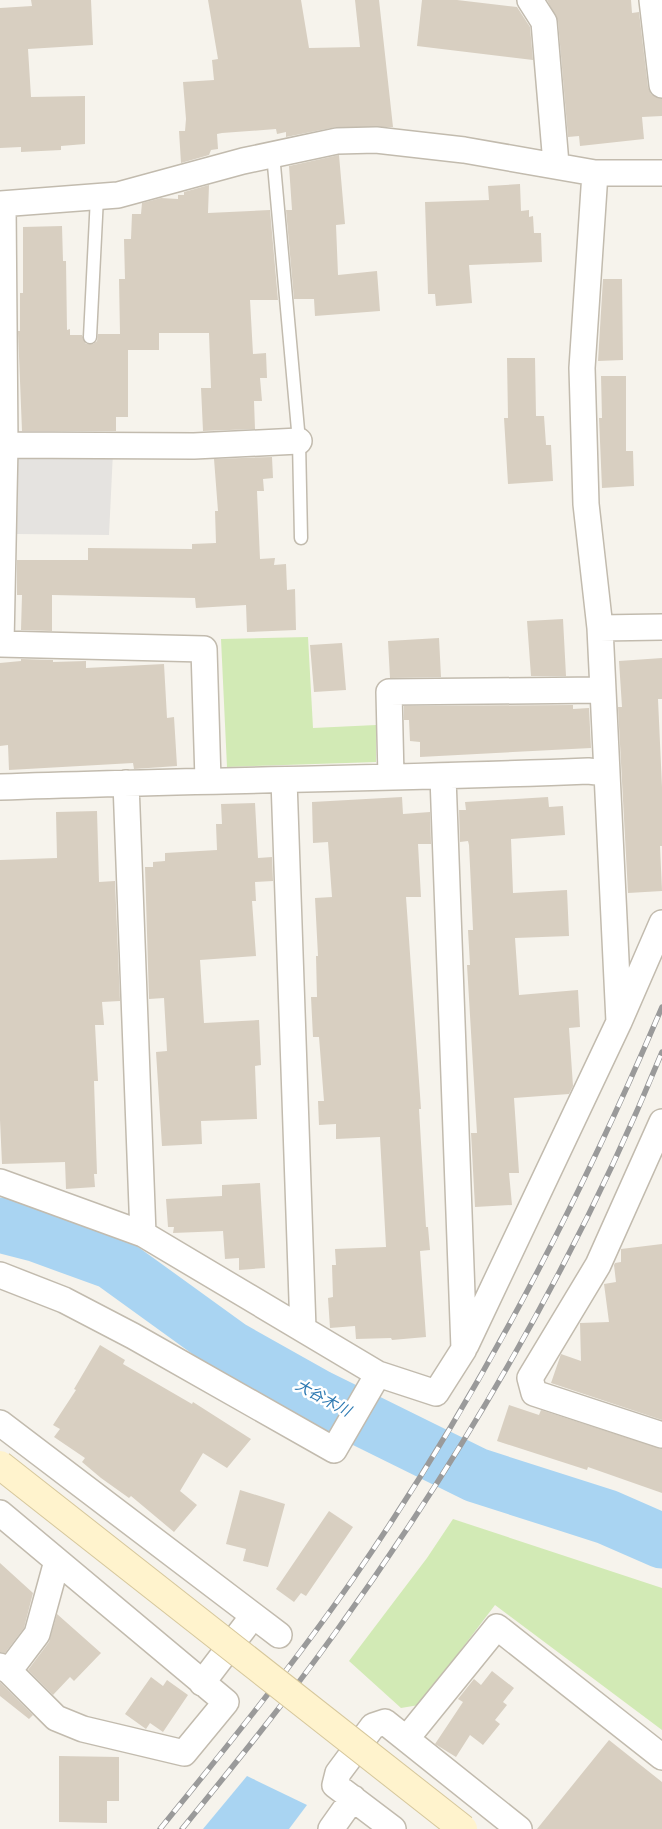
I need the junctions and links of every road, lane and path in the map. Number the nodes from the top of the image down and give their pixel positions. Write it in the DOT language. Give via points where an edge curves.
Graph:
graph roads {
  1 [pos="530,0"];
  2 [pos="652,0"];
  3 [pos="662,86"];
  4 [pos="273,154"];
  5 [pos="556,164"];
  6 [pos="595,172"];
  7 [pos="662,172"];
  8 [pos="97,197"];
  9 [pos="2,204"];
  10 [pos="90,337"];
  11 [pos="299,441"];
  12 [pos="5,445"];
  13 [pos="301,538"];
  14 [pos="662,627"];
  15 [pos="600,628"];
  16 [pos="0,644"];
  17 [pos="601,690"];
  18 [pos="606,773"];
  19 [pos="391,777"];
  20 [pos="443,777"];
  21 [pos="208,780"];
  22 [pos="284,780"];
  23 [pos="126,782"];
  24 [pos="0,788"];
  25 [pos="662,923"];
  26 [pos="619,1022"];
  27 [pos="662,1122"];
  28 [pos="0,1182"];
  29 [pos="143,1234"];
  30 [pos="0,1275"];
  31 [pos="303,1329"];
  32 [pos="464,1349"];
  33 [pos="378,1374"];
  34 [pos="0,1423"];
  35 [pos="662,1435"];
  36 [pos="0,1464"];
  37 [pos="0,1513"];
  38 [pos="57,1561"];
  39 [pos="253,1616"];
  40 [pos="279,1635"];
  41 [pos="5,1668"];
  42 [pos="202,1683"];
  43 [pos="407,1738"];
  44 [pos="662,1757"];
  45 [pos="353,1798"];
  46 [pos="331,1829"];
  47 [pos="392,1829"];
  48 [pos="462,1829"];
  49 [pos="519,1829"];
  1 -- 5 [label="street" via="544,22"];
  2 -- 3 [label="street"];
  4 -- 5 [label="street" via="337,141 376,140"];
  4 -- 8 [label="street" via="118,195"];
  4 -- 11 [label="lane"];
  5 -- 6 [label="street"];
  6 -- 7 [label="street"];
  6 -- 15 [label="street" via="582,368 586,504"];
  8 -- 9 [label="street"];
  8 -- 10 [label="lane"];
  9 -- 12 [label="street"];
  11 -- 12 [label="street" via="194,446"];
  11 -- 13 [label="lane"];
  12 -- 16 [label="street"];
  14 -- 15 [label="street"];
  15 -- 17 [label="street"];
  16 -- 21 [label="street" via="204,649"];
  17 -- 18 [label="street"];
  17 -- 19 [label="street" via="389,692"];
  18 -- 20 [label="street"];
  18 -- 26 [label="street"];
  19 -- 20 [label="street"];
  19 -- 22 [label="street"];
  20 -- 32 [label="street"];
  21 -- 22 [label="street"];
  21 -- 23 [label="street"];
  22 -- 31 [label="street"];
  23 -- 24 [label="street"];
  23 -- 29 [label="street"];
  25 -- 26 [label="street"];
  26 -- 32 [label="street"];
  27 -- 35 [label="street" via="598,1265 530,1378 534,1393"];
  28 -- 29 [label="street"];
  29 -- 31 [label="street"];
  30 -- 33 [label="street" via="64,1300 133,1336 334,1450"];
  31 -- 33 [label="street"];
  32 -- 33 [label="street" via="436,1393"];
  34 -- 39 [label="street"];
  36 -- 48 [label="street, bridge"];
  37 -- 38 [label="street"];
  38 -- 41 [label="street" via="37,1634"];
  38 -- 42 [label="street"];
  39 -- 40 [label="street"];
  39 -- 42 [label="street"];
  41 -- 42 [label="street" via="56,1718 83,1729 184,1753 226,1702"];
  43 -- 44 [label="street" via="496,1626"];
  43 -- 45 [label="street" via="385,1722 373,1726 338,1773 335,1785"];
  43 -- 49 [label="street"];
  45 -- 46 [label="street"];
  45 -- 47 [label="street"];
}
